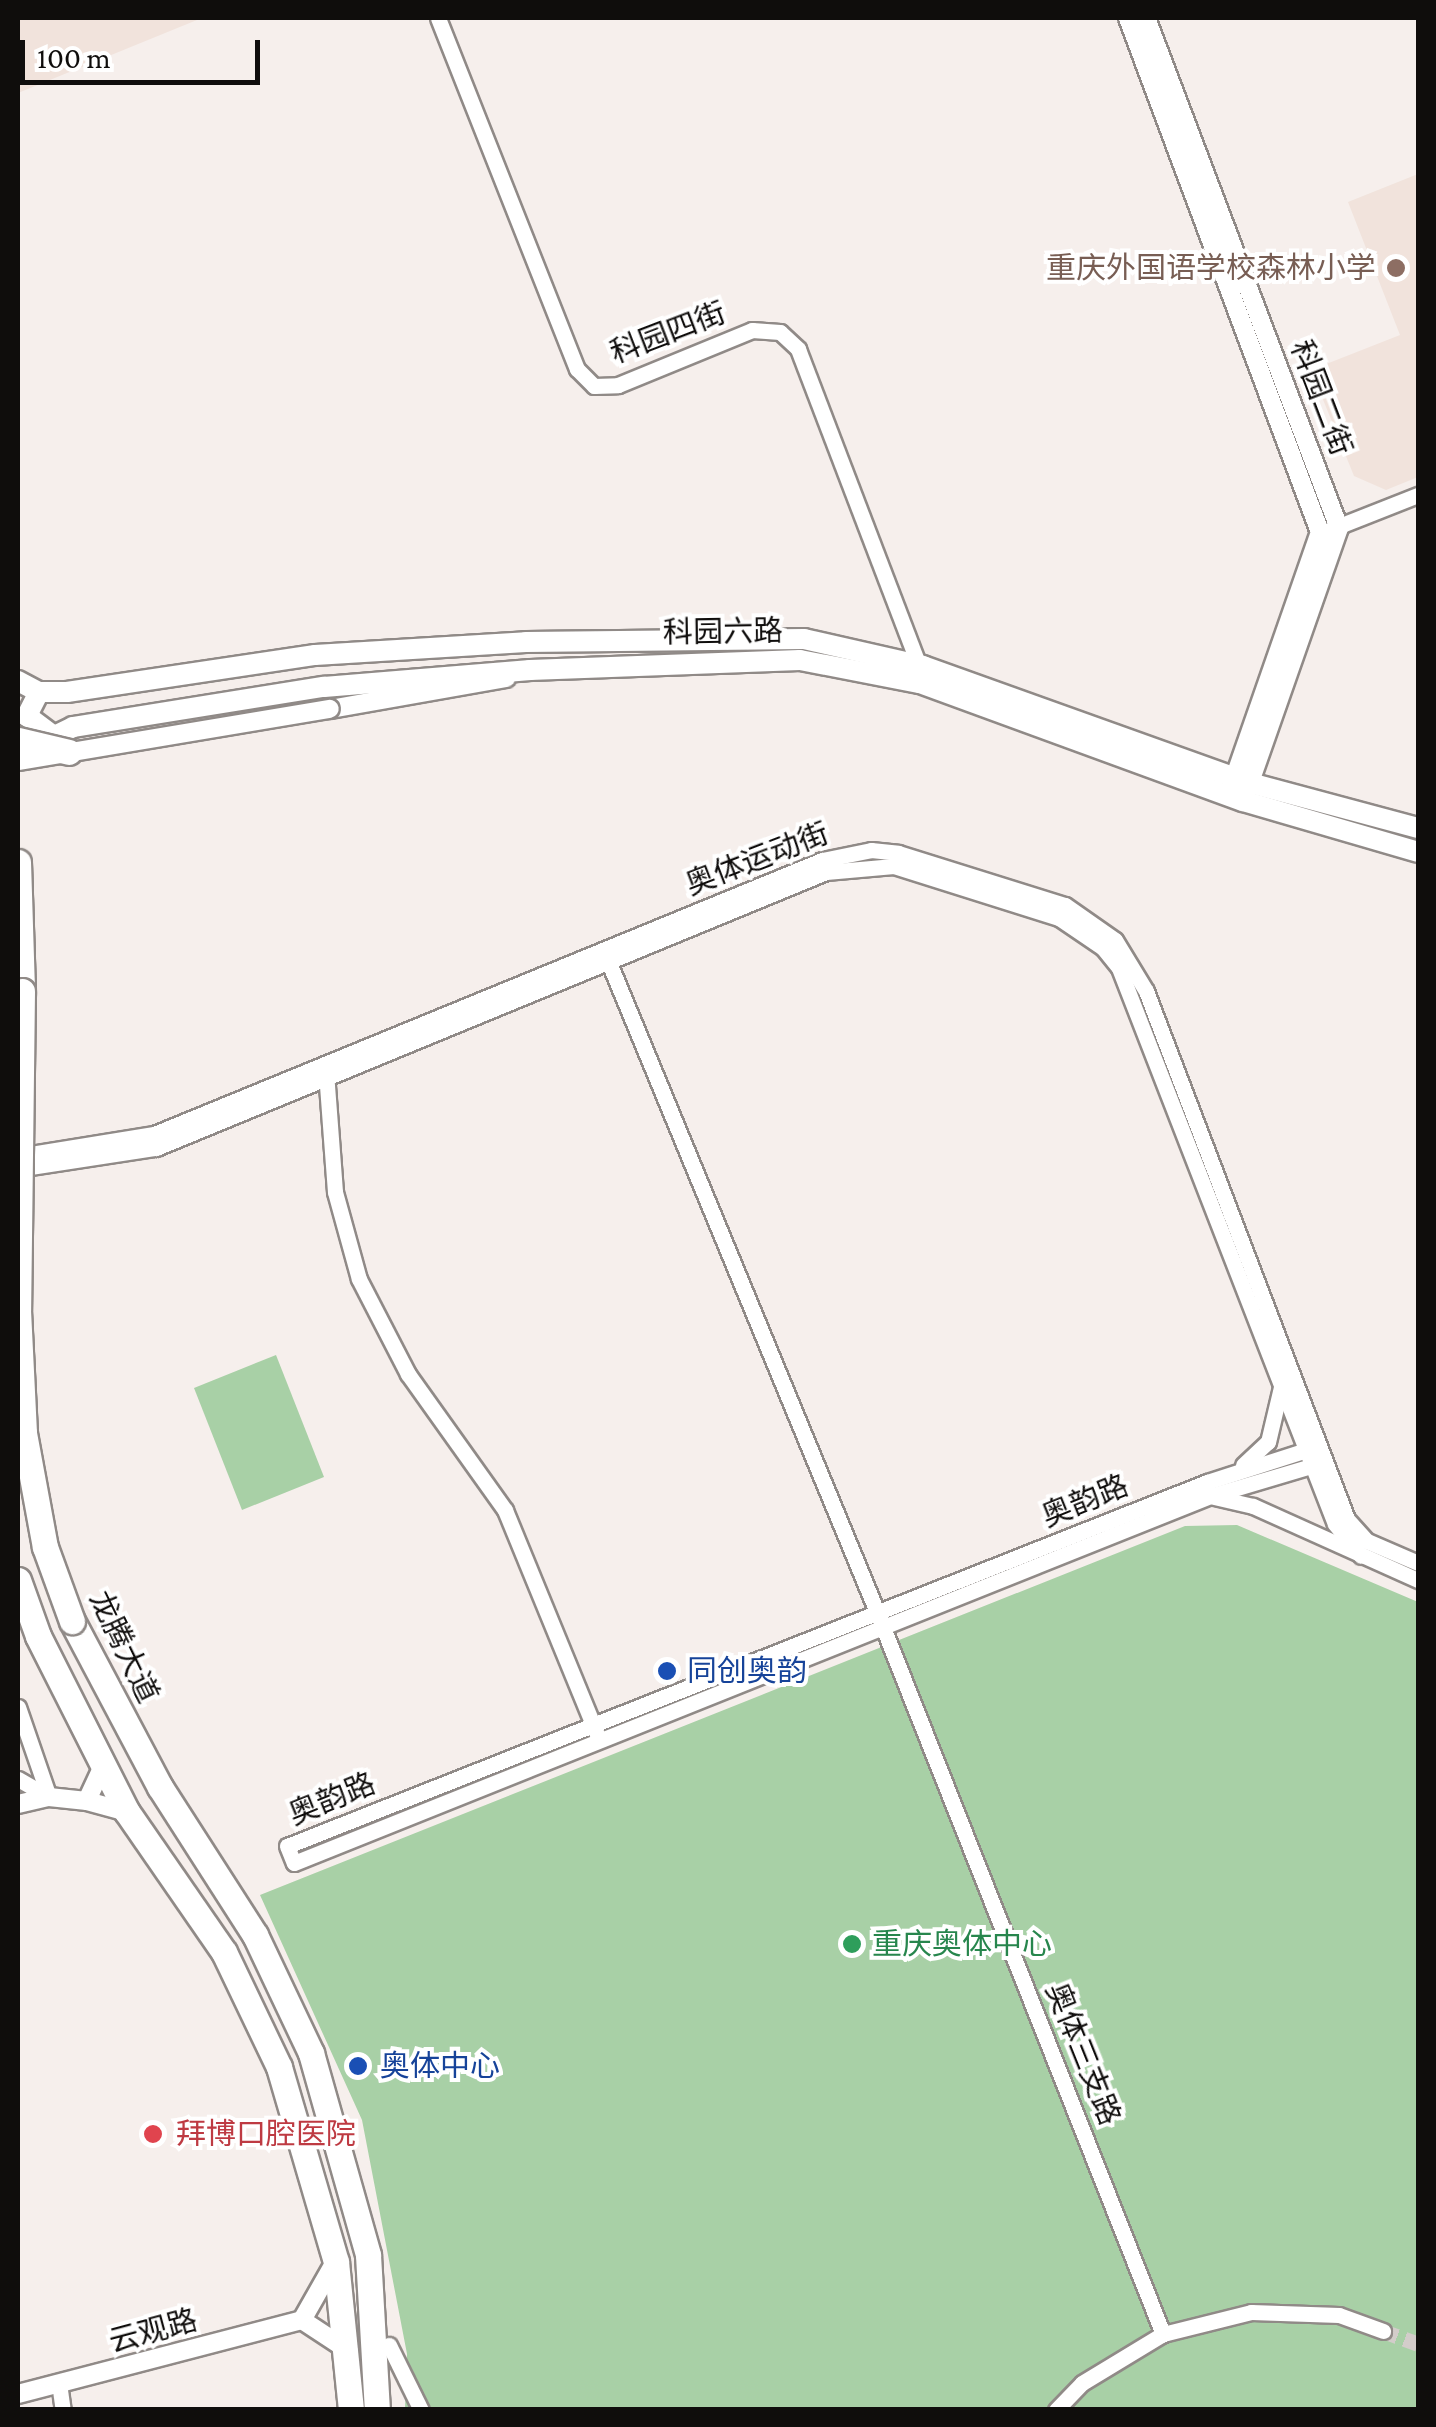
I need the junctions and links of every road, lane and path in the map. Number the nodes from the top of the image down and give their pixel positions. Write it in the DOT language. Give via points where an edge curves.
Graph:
graph roads {
  1 [pos="438,18"];
  2 [pos="1128,18"];
  3 [pos="1146,18"];
  4 [pos="1418,495"];
  5 [pos="1339,528"];
  6 [pos="1320,532"];
  7 [pos="530,670"];
  8 [pos="922,674"];
  9 [pos="18,681"];
  10 [pos="40,692"];
  11 [pos="18,740"];
  12 [pos="60,743"];
  13 [pos="18,763"];
  14 [pos="1239,789"];
  15 [pos="1418,828"];
  16 [pos="1418,852"];
  17 [pos="18,862"];
  18 [pos="606,956"];
  19 [pos="326,1071"];
  20 [pos="18,1156"];
  21 [pos="18,1169"];
  22 [pos="1282,1383"];
  23 [pos="1316,1456"];
  24 [pos="1209,1489"];
  25 [pos="1361,1556"];
  26 [pos="1418,1563"];
  27 [pos="18,1580"];
  28 [pos="1418,1580"];
  29 [pos="877,1612"];
  30 [pos="884,1629"];
  31 [pos="18,1707"];
  32 [pos="594,1724"];
  33 [pos="601,1742"];
  34 [pos="103,1766"];
  35 [pos="18,1779"];
  36 [pos="49,1797"];
  37 [pos="87,1801"];
  38 [pos="18,1804"];
  39 [pos="127,1812"];
  40 [pos="368,2255"];
  41 [pos="336,2262"];
  42 [pos="302,2320"];
  43 [pos="1384,2331"];
  44 [pos="1164,2334"];
  45 [pos="389,2344"];
  46 [pos="349,2351"];
  47 [pos="59,2383"];
  48 [pos="18,2394"];
  49 [pos="63,2410"];
  50 [pos="351,2410"];
  51 [pos="377,2410"];
  52 [pos="390,2410"];
  53 [pos="421,2410"];
  54 [pos="1056,2410"];
  1 -- 8 [label="street, 科园四街" via="577,369 594,386 618,385 752,330 780,332 798,349"];
  2 -- 6 [label="street, 科园二街"];
  3 -- 5 [label="street, 科园二街"];
  4 -- 5 [label="street"];
  5 -- 6 [label="street"];
  5 -- 14 [label="street"];
  6 -- 14 [label="street"];
  7 -- 8 [label="main road, 科园六路" via="800,660"];
  7 -- 12 [label="street, bridge" via="470,689"];
  7 -- 12 [label="main road, 科园六路" via="324,687"];
  8 -- 10 [label="main road, 科园六路" via="804,639 526,642 314,656"];
  8 -- 14 [label="main road, 科园六路"];
  9 -- 10 [label="main road"];
  10 -- 12 [label="main road" via="27,716"];
  11 -- 12 [label="highway, bridge"];
  12 -- 13 [label="main road"];
  14 -- 15 [label="main road, 科园六路"];
  14 -- 16 [label="main road, 科园六路"];
  17 -- 40 [label="highway, 龙腾大道, bridge" via="18,1310 24,1433 44,1547 72,1621 160,1788 255,1934 303,2036"];
  18 -- 19 [label="street, 奥体运动街"];
  18 -- 22 [label="street, 奥体运动街" via="826,872 870,864 1059,918 1082,931 1103,948 1133,994"];
  18 -- 23 [label="street, 奥体运动街" via="822,860 870,850 1046,899 1091,919 1114,940 1146,991"];
  18 -- 29 [label="street, 奥体三支路"];
  19 -- 20 [label="street, 奥体运动街" via="154,1134"];
  19 -- 21 [label="street, 奥体运动街" via="156,1148"];
  19 -- 32 [label="street" via="335,1192 359,1279 408,1374 505,1510"];
  22 -- 23 [label="street, 奥体运动街"];
  22 -- 24 [label="street" via="1262,1452"];
  23 -- 24 [label="street, 奥韵路"];
  23 -- 25 [label="street" via="1341,1535"];
  23 -- 26 [label="street" via="1358,1535"];
  24 -- 25 [label="street"];
  24 -- 29 [label="street, 奥韵路"];
  24 -- 30 [label="street, 奥韵路"];
  25 -- 28 [label="street"];
  27 -- 34 [label="highway" via="38,1636"];
  29 -- 30 [label="street, 奥体三支路"];
  29 -- 32 [label="street, 奥韵路"];
  30 -- 33 [label="street, 奥韵路"];
  30 -- 44 [label="street, 奥体三支路"];
  31 -- 36 [label="street"];
  32 -- 33 [label="street"];
  32 -- 33 [label="street, 奥韵路" via="287,1846 294,1864"];
  34 -- 37 [label="street"];
  34 -- 39 [label="highway"];
  35 -- 36 [label="street"];
  36 -- 37 [label="street"];
  36 -- 38 [label="street"];
  37 -- 39 [label="street"];
  39 -- 41 [label="highway" via="224,1952 279,2067"];
  40 -- 45 [label="highway"];
  40 -- 51 [label="highway, 龙腾大道"];
  41 -- 42 [label="street"];
  41 -- 46 [label="highway"];
  42 -- 46 [label="street"];
  42 -- 47 [label="street, 云观路"];
  43 -- 44 [label="street" via="1339,2314 1251,2312"];
  44 -- 54 [label="street" via="1082,2383"];
  45 -- 52 [label="highway"];
  45 -- 53 [label="street"];
  46 -- 50 [label="highway"];
  47 -- 48 [label="street, 云观路"];
  47 -- 49 [label="street"];
}
